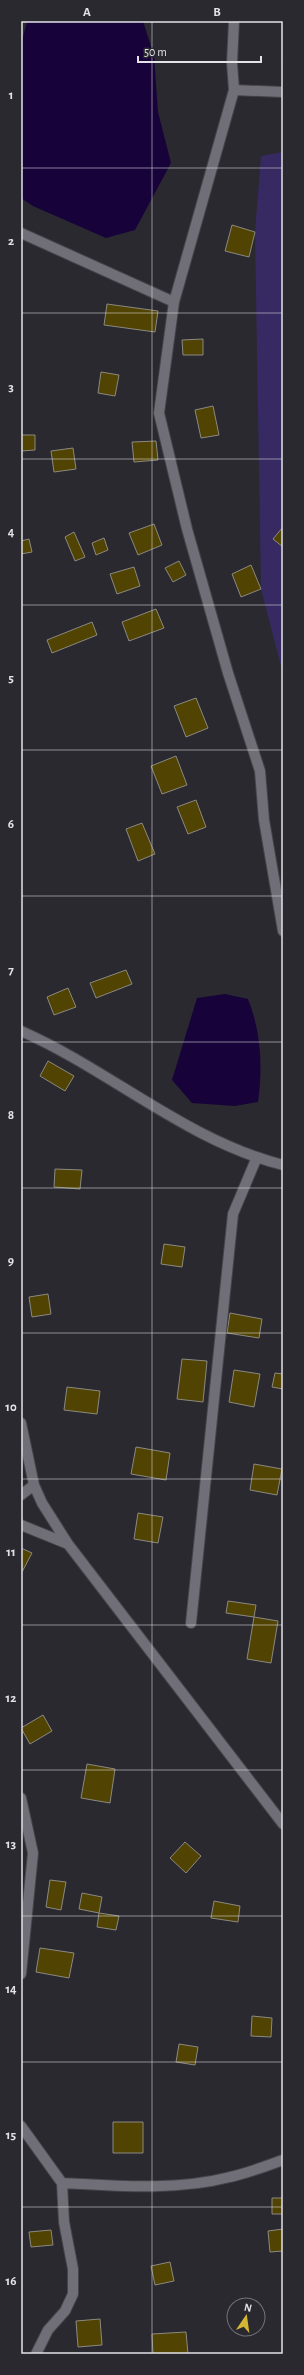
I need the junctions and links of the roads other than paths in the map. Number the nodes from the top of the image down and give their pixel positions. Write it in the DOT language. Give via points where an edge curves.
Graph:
graph roads {
  1 [pos="234,21"];
  2 [pos="234,90"];
  3 [pos="283,92"];
  4 [pos="21,233"];
  5 [pos="174,302"];
  6 [pos="283,931"];
  7 [pos="21,1030"];
  8 [pos="257,1157"];
  9 [pos="283,1165"];
  10 [pos="21,1423"];
  11 [pos="34,1485"];
  12 [pos="21,1495"];
  13 [pos="21,1525"];
  14 [pos="68,1544"];
  15 [pos="191,1623"];
  16 [pos="21,1798"];
  17 [pos="283,1824"];
  18 [pos="21,1974"];
  19 [pos="21,2126"];
  20 [pos="283,2160"];
  21 [pos="62,2183"];
  22 [pos="36,2354"];
  1 -- 2 [label="street"];
  2 -- 3 [label="street"];
  2 -- 5 [label="street"];
  4 -- 5 [label="street"];
  5 -- 6 [label="street" via="159,413 187,529 228,673 260,771 264,820"];
  7 -- 8 [label="street" via="56,1046 165,1113"];
  8 -- 9 [label="street"];
  8 -- 15 [label="street" via="233,1214"];
  10 -- 11 [label="street"];
  11 -- 12 [label="street"];
  11 -- 14 [label="street" via="42,1503"];
  13 -- 14 [label="street"];
  14 -- 17 [label="street"];
  16 -- 18 [label="street" via="33,1854"];
  19 -- 21 [label="street"];
  20 -- 21 [label="street" via="230,2178 171,2185 107,2186"];
  21 -- 22 [label="street" via="64,2222 73,2269 73,2294 65,2311 48,2330"];
}
